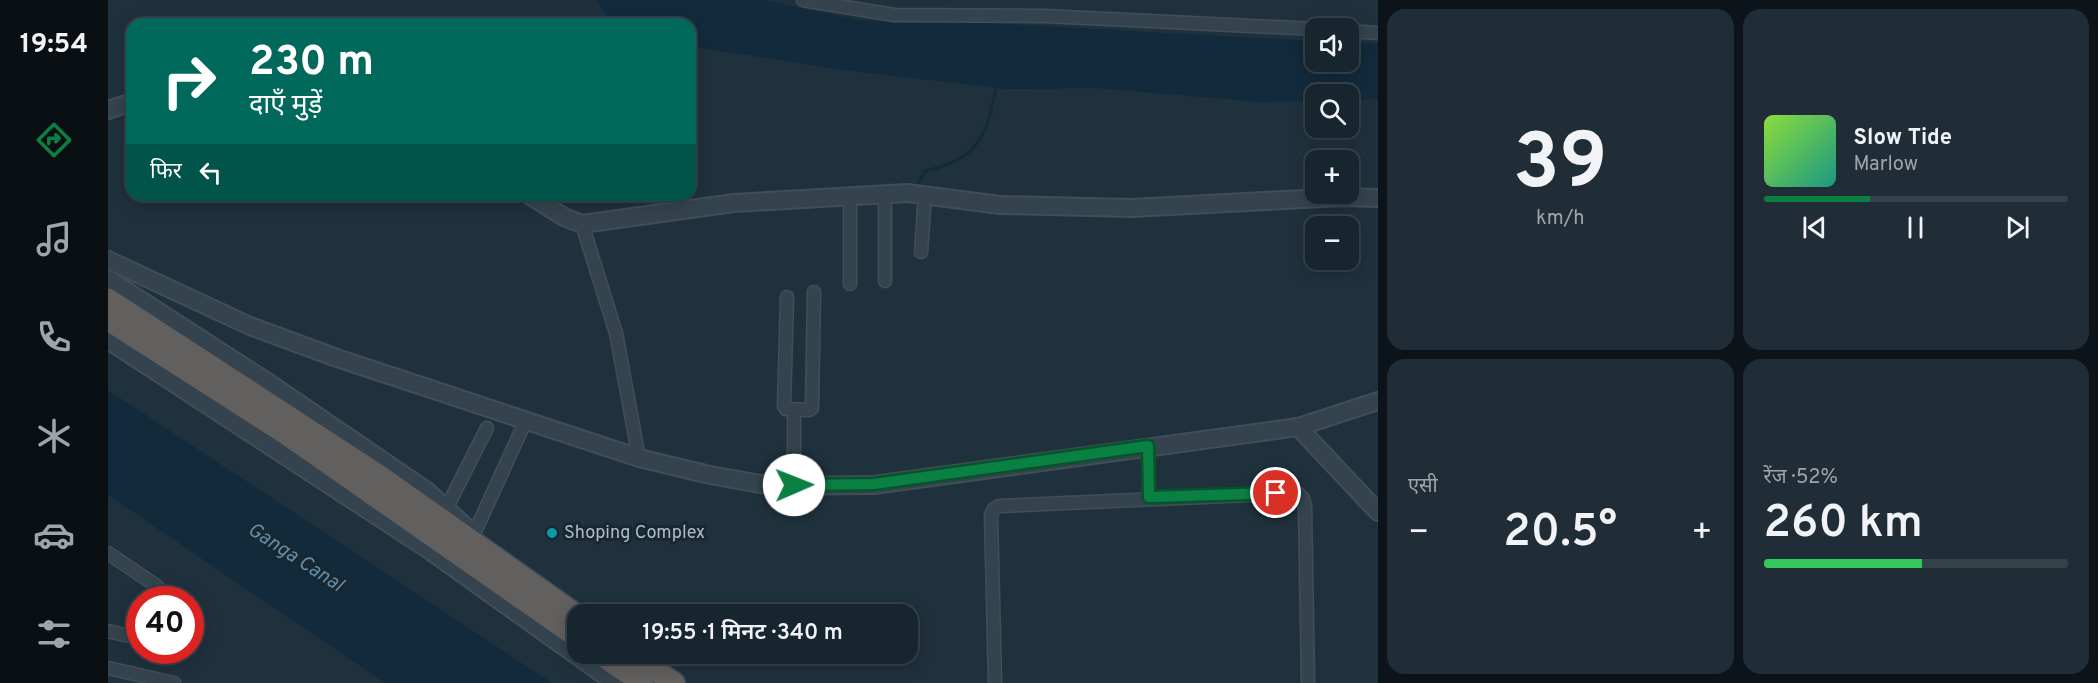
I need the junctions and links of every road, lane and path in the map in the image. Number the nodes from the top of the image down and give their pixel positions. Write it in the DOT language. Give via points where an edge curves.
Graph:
graph roads {
  1 [pos="803,0"];
  2 [pos="1305,28"];
  3 [pos="1359,32"];
  4 [pos="1378,33"];
  5 [pos="126,104"];
  6 [pos="108,110"];
  7 [pos="885,194"];
  8 [pos="850,196"];
  9 [pos="924,196"];
  10 [pos="1378,198"];
  11 [pos="539,201"];
  12 [pos="582,224"];
  13 [pos="921,252"];
  14 [pos="108,261"];
  15 [pos="108,279"];
  16 [pos="885,280"];
  17 [pos="850,284"];
  18 [pos="814,292"];
  19 [pos="787,297"];
  20 [pos="108,299"];
  21 [pos="108,320"];
  22 [pos="108,340"];
  23 [pos="1378,401"];
  24 [pos="794,410"];
  25 [pos="526,420"];
  26 [pos="1298,427"];
  27 [pos="487,428"];
  28 [pos="1148,446"];
  29 [pos="639,458"];
  30 [pos="794,485"];
  31 [pos="1149,497"];
  32 [pos="446,509"];
  33 [pos="1378,512"];
  34 [pos="474,534"];
  35 [pos="108,553"];
  36 [pos="514,571"];
  37 [pos="157,586"];
  38 [pos="567,608"];
  39 [pos="567,630"];
  40 [pos="108,632"];
  41 [pos="126,636"];
  42 [pos="614,664"];
  43 [pos="646,664"];
  44 [pos="108,668"];
  45 [pos="174,683"];
  46 [pos="615,683"];
  47 [pos="642,683"];
  48 [pos="674,683"];
  49 [pos="995,683"];
  50 [pos="1308,683"];
  1 -- 2 [label="street" via="894,15 1046,16"];
  3 -- 4 [label="street"];
  5 -- 6 [label="street"];
  7 -- 8 [label="street"];
  7 -- 9 [label="street"];
  7 -- 16 [label="street"];
  8 -- 12 [label="street" via="734,203"];
  8 -- 17 [label="street"];
  9 -- 10 [label="street" via="1000,205 1132,208"];
  9 -- 13 [label="street"];
  11 -- 12 [label="street"];
  12 -- 29 [label="street" via="616,333"];
  14 -- 25 [label="street" via="250,326"];
  15 -- 32 [label="street" via="269,383 427,491"];
  18 -- 24 [label="street" via="812,408"];
  19 -- 24 [label="street" via="784,406"];
  20 -- 36 [label="highway" via="380,476"];
  21 -- 39 [label="highway" via="283,432"];
  22 -- 46 [label="street" via="432,552"];
  23 -- 26 [label="street"];
  24 -- 30 [label="street"];
  25 -- 29 [label="street"];
  25 -- 34 [label="street"];
  26 -- 28 [label="street"];
  26 -- 33 [label="street"];
  27 -- 32 [label="street"];
  28 -- 30 [label="street" via="874,484"];
  28 -- 31 [label="street"];
  29 -- 30 [label="street" via="772,486"];
  31 -- 49 [label="street" via="994,509"];
  31 -- 50 [label="street" via="1297,493 1303,498"];
  32 -- 34 [label="street"];
  34 -- 36 [label="street"];
  35 -- 37 [label="street"];
  36 -- 38 [label="highway"];
  40 -- 41 [label="street"];
  42 -- 47 [label="highway"];
  43 -- 48 [label="highway"];
  44 -- 45 [label="street"];
}
